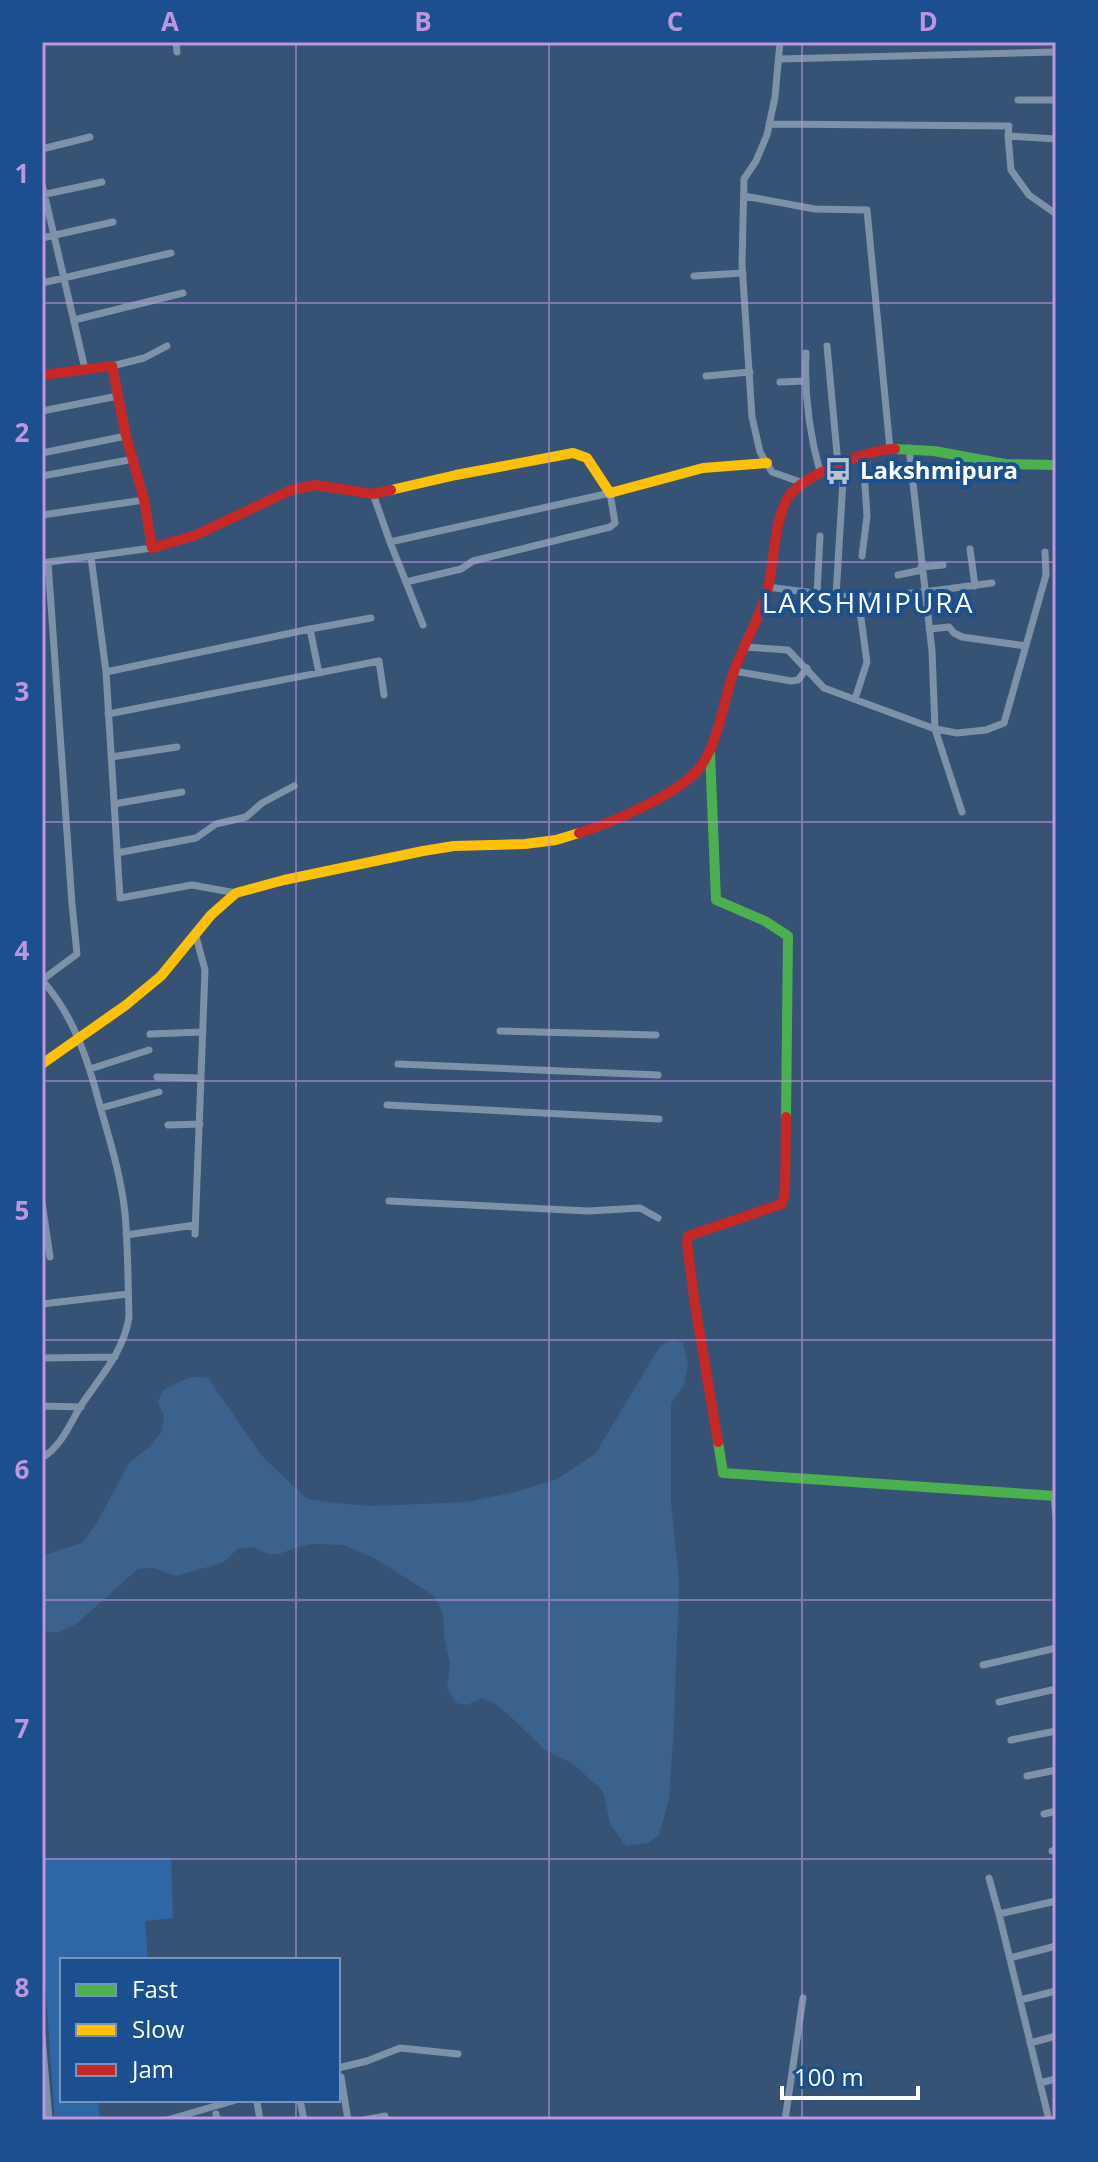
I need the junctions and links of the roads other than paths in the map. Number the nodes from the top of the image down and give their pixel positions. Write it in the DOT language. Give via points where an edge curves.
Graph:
graph roads {
  1 [pos="176,42"];
  2 [pos="780,42"];
  3 [pos="177,52"];
  4 [pos="1056,52"];
  5 [pos="780,59"];
  6 [pos="1018,100"];
  7 [pos="1056,100"];
  8 [pos="769,124"];
  9 [pos="1008,136"];
  10 [pos="90,137"];
  11 [pos="1056,139"];
  12 [pos="42,149"];
  13 [pos="102,182"];
  14 [pos="42,184"];
  15 [pos="43,194"];
  16 [pos="744,196"];
  17 [pos="1056,214"];
  18 [pos="113,222"];
  19 [pos="54,236"];
  20 [pos="42,238"];
  21 [pos="171,253"];
  22 [pos="743,273"];
  23 [pos="694,276"];
  24 [pos="64,278"];
  25 [pos="42,283"];
  26 [pos="183,293"];
  27 [pos="74,320"];
  28 [pos="167,346"];
  29 [pos="827,346"];
  30 [pos="806,353"];
  31 [pos="112,366"];
  32 [pos="85,369"];
  33 [pos="750,372"];
  34 [pos="42,375"];
  35 [pos="706,376"];
  36 [pos="805,381"];
  37 [pos="780,382"];
  38 [pos="118,396"];
  39 [pos="42,411"];
  40 [pos="126,436"];
  41 [pos="909,448"];
  42 [pos="890,449"];
  43 [pos="42,453"];
  44 [pos="863,455"];
  45 [pos="134,459"];
  46 [pos="767,463"];
  47 [pos="838,464"];
  48 [pos="1056,465"];
  49 [pos="820,472"];
  50 [pos="42,476"];
  51 [pos="803,483"];
  52 [pos="610,493"];
  53 [pos="373,494"];
  54 [pos="144,500"];
  55 [pos="42,515"];
  56 [pos="820,536"];
  57 [pos="390,542"];
  58 [pos="152,548"];
  59 [pos="970,549"];
  60 [pos="1045,552"];
  61 [pos="862,556"];
  62 [pos="91,557"];
  63 [pos="45,562"];
  64 [pos="943,565"];
  65 [pos="922,569"];
  66 [pos="898,575"];
  67 [pos="1046,575"];
  68 [pos="1056,575"];
  69 [pos="406,582"];
  70 [pos="992,583"];
  71 [pos="975,586"];
  72 [pos="768,587"];
  73 [pos="924,592"];
  74 [pos="817,594"];
  75 [pos="836,596"];
  76 [pos="858,597"];
  77 [pos="371,618"];
  78 [pos="423,625"];
  79 [pos="310,629"];
  80 [pos="929,629"];
  81 [pos="1026,646"];
  82 [pos="744,647"];
  83 [pos="807,668"];
  84 [pos="734,671"];
  85 [pos="106,672"];
  86 [pos="319,673"];
  87 [pos="384,695"];
  88 [pos="855,699"];
  89 [pos="108,714"];
  90 [pos="935,729"];
  91 [pos="177,747"];
  92 [pos="710,750"];
  93 [pos="111,757"];
  94 [pos="294,786"];
  95 [pos="182,792"];
  96 [pos="114,804"];
  97 [pos="962,812"];
  98 [pos="117,853"];
  99 [pos="236,893"];
  100 [pos="195,933"];
  101 [pos="42,980"];
  102 [pos="51,989"];
  103 [pos="42,994"];
  104 [pos="500,1031"];
  105 [pos="203,1032"];
  106 [pos="150,1034"];
  107 [pos="656,1035"];
  108 [pos="79,1038"];
  109 [pos="149,1050"];
  110 [pos="42,1064"];
  111 [pos="398,1064"];
  112 [pos="90,1069"];
  113 [pos="658,1075"];
  114 [pos="157,1077"];
  115 [pos="201,1078"];
  116 [pos="159,1092"];
  117 [pos="387,1105"];
  118 [pos="101,1108"];
  119 [pos="659,1119"];
  120 [pos="200,1124"];
  121 [pos="168,1125"];
  122 [pos="389,1201"];
  123 [pos="42,1202"];
  124 [pos="658,1218"];
  125 [pos="126,1235"];
  126 [pos="50,1257"];
  127 [pos="128,1294"];
  128 [pos="42,1304"];
  129 [pos="115,1357"];
  130 [pos="42,1358"];
  131 [pos="42,1406"];
  132 [pos="81,1407"];
  133 [pos="42,1458"];
  134 [pos="1055,1496"];
  135 [pos="1056,1517"];
  136 [pos="1056,1648"];
  137 [pos="983,1665"];
  138 [pos="1056,1689"];
  139 [pos="999,1702"];
  140 [pos="1056,1731"];
  141 [pos="1011,1740"];
  142 [pos="1056,1770"];
  143 [pos="1027,1776"];
  144 [pos="1056,1811"];
  145 [pos="1044,1814"];
  146 [pos="989,1878"];
  147 [pos="1056,1901"];
  148 [pos="999,1914"];
  149 [pos="1056,1946"];
  150 [pos="1010,1958"];
  151 [pos="1056,1991"];
  152 [pos="803,1998"];
  153 [pos="1020,2000"];
  154 [pos="42,2035"];
  155 [pos="1056,2036"];
  156 [pos="1030,2043"];
  157 [pos="458,2054"];
  158 [pos="340,2072"];
  159 [pos="340,2077"];
  160 [pos="1056,2079"];
  161 [pos="1040,2083"];
  162 [pos="229,2102"];
  163 [pos="257,2102"];
  164 [pos="49,2120"];
  165 [pos="167,2120"];
  166 [pos="260,2120"];
  167 [pos="348,2120"];
  168 [pos="364,2120"];
  169 [pos="384,2120"];
  170 [pos="785,2120"];
  171 [pos="1049,2120"];
  1 -- 3 [label="street"];
  2 -- 5 [label="street"];
  4 -- 5 [label="street"];
  5 -- 8 [label="street"];
  6 -- 7 [label="street"];
  8 -- 9 [label="street" via="999,125 1009,126"];
  8 -- 16 [label="street" via="744,179"];
  9 -- 11 [label="street"];
  9 -- 17 [label="street" via="1011,170 1029,195"];
  10 -- 12 [label="street"];
  13 -- 15 [label="street"];
  14 -- 15 [label="street"];
  15 -- 19 [label="street"];
  16 -- 22 [label="street"];
  16 -- 42 [label="street" via="815,209 867,210"];
  18 -- 19 [label="street"];
  19 -- 20 [label="street"];
  19 -- 24 [label="street"];
  21 -- 24 [label="street"];
  22 -- 23 [label="street"];
  22 -- 33 [label="street"];
  24 -- 25 [label="street"];
  24 -- 27 [label="street"];
  26 -- 27 [label="street"];
  27 -- 32 [label="street"];
  28 -- 31 [label="street"];
  29 -- 47 [label="street"];
  30 -- 36 [label="street"];
  31 -- 32 [label="street"];
  31 -- 38 [label="street"];
  32 -- 34 [label="street"];
  33 -- 35 [label="street"];
  33 -- 46 [label="street" via="752,417"];
  36 -- 37 [label="street"];
  36 -- 49 [label="street"];
  38 -- 39 [label="street"];
  38 -- 40 [label="street"];
  40 -- 43 [label="street"];
  40 -- 45 [label="street"];
  41 -- 42 [label="street"];
  41 -- 48 [label="street" via="1005,464"];
  41 -- 65 [label="street"];
  42 -- 44 [label="street"];
  44 -- 47 [label="street"];
  44 -- 61 [label="street" via="867,516"];
  45 -- 50 [label="street"];
  45 -- 54 [label="street"];
  46 -- 51 [label="street" via="772,472"];
  46 -- 52 [label="street" via="703,468"];
  47 -- 49 [label="street"];
  47 -- 75 [label="street" via="843,480"];
  49 -- 51 [label="street"];
  51 -- 72 [label="street" via="784,506"];
  52 -- 53 [label="street" via="587,458 573,453"];
  52 -- 57 [label="street"];
  52 -- 69 [label="street" via="615,523 610,527"];
  53 -- 57 [label="street"];
  53 -- 58 [label="street" via="315,485 291,490 196,535"];
  54 -- 55 [label="street"];
  54 -- 58 [label="street"];
  56 -- 74 [label="street"];
  57 -- 69 [label="street"];
  58 -- 62 [label="street"];
  59 -- 71 [label="street"];
  60 -- 67 [label="street"];
  62 -- 63 [label="street"];
  62 -- 85 [label="street"];
  63 -- 101 [label="street" via="77,954"];
  64 -- 65 [label="street"];
  65 -- 66 [label="street"];
  65 -- 73 [label="street"];
  67 -- 68 [label="street"];
  67 -- 81 [label="street"];
  69 -- 78 [label="street"];
  70 -- 71 [label="street"];
  71 -- 73 [label="street"];
  72 -- 74 [label="street"];
  72 -- 82 [label="street"];
  73 -- 76 [label="street"];
  73 -- 80 [label="street"];
  74 -- 75 [label="street"];
  75 -- 76 [label="street"];
  76 -- 88 [label="street" via="867,662"];
  77 -- 79 [label="street"];
  79 -- 85 [label="street"];
  79 -- 86 [label="street"];
  80 -- 81 [label="street" via="949,627 962,637"];
  80 -- 90 [label="street"];
  81 -- 90 [label="street" via="1004,723 957,733"];
  82 -- 83 [label="street" via="788,650"];
  82 -- 84 [label="street"];
  83 -- 84 [label="street" via="791,681"];
  83 -- 88 [label="street" via="824,688"];
  84 -- 92 [label="street"];
  85 -- 89 [label="street"];
  86 -- 87 [label="street" via="379,661"];
  86 -- 89 [label="street"];
  88 -- 90 [label="street"];
  89 -- 93 [label="street"];
  90 -- 97 [label="street"];
  91 -- 93 [label="street"];
  92 -- 99 [label="street" via="700,768 661,797 556,840 423,851"];
  92 -- 134 [label="street" via="716,900 788,936 782,1204 688,1236 687,1243 723,1473"];
  93 -- 96 [label="street"];
  94 -- 98 [label="street" via="246,817 216,824 196,838"];
  95 -- 96 [label="street"];
  96 -- 98 [label="street"];
  98 -- 99 [label="street" via="120,898 192,885"];
  99 -- 100 [label="street"];
  100 -- 105 [label="street" via="205,970"];
  100 -- 108 [label="street" via="161,976"];
  101 -- 102 [label="street"];
  102 -- 103 [label="street"];
  102 -- 108 [label="street"];
  104 -- 107 [label="street"];
  105 -- 106 [label="street"];
  105 -- 115 [label="street"];
  108 -- 110 [label="street"];
  108 -- 112 [label="street"];
  109 -- 112 [label="street"];
  111 -- 113 [label="street"];
  112 -- 118 [label="street"];
  114 -- 115 [label="street"];
  115 -- 120 [label="street"];
  116 -- 118 [label="street"];
  117 -- 119 [label="street"];
  118 -- 125 [label="street" via="118,1171"];
  120 -- 121 [label="street"];
  120 -- 125 [label="street" via="195,1229"];
  122 -- 124 [label="street" via="588,1211 640,1208"];
  123 -- 126 [label="street"];
  125 -- 127 [label="street"];
  127 -- 128 [label="street"];
  127 -- 129 [label="street" via="127,1328"];
  129 -- 130 [label="street"];
  129 -- 132 [label="street"];
  131 -- 132 [label="street"];
  132 -- 133 [label="street" via="54,1451"];
  134 -- 135 [label="street"];
  136 -- 137 [label="street"];
  138 -- 139 [label="street"];
  140 -- 141 [label="street"];
  142 -- 143 [label="street"];
  144 -- 145 [label="street"];
  146 -- 148 [label="street"];
  147 -- 148 [label="street"];
  148 -- 150 [label="street"];
  149 -- 150 [label="street"];
  150 -- 153 [label="street"];
  151 -- 153 [label="street"];
  152 -- 170 [label="street"];
  153 -- 156 [label="street"];
  154 -- 164 [label="street"];
  155 -- 156 [label="street"];
  156 -- 161 [label="street"];
  157 -- 158 [label="street" via="400,2048"];
  159 -- 167 [label="street"];
  160 -- 161 [label="street"];
  161 -- 171 [label="street"];
  162 -- 165 [label="street"];
  163 -- 166 [label="street"];
  168 -- 169 [label="street" via="385,2116"];
}
